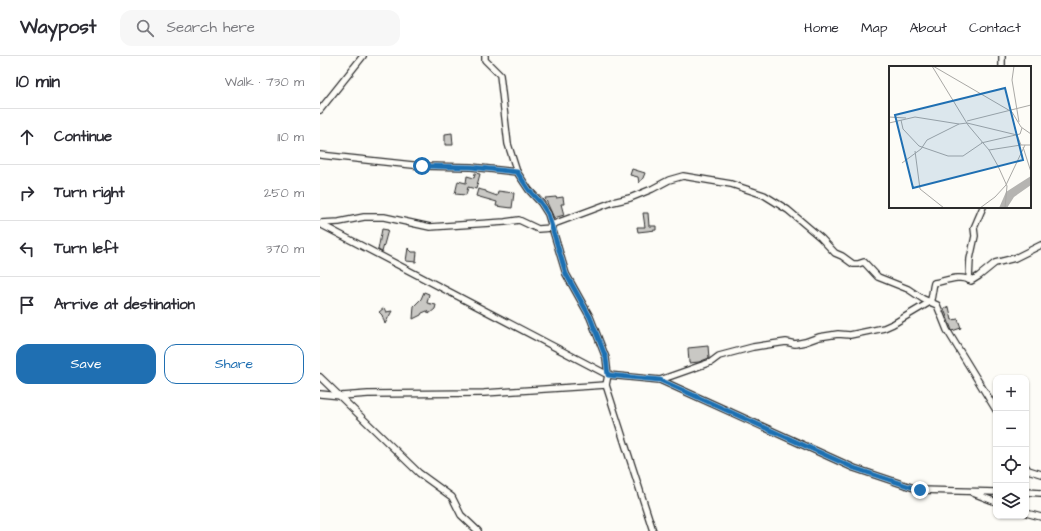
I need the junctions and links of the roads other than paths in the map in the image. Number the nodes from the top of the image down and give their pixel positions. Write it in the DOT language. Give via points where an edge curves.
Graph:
graph roads {
  1 [pos="362,56"];
  2 [pos="485,56"];
  3 [pos="320,110"];
  4 [pos="320,154"];
  5 [pos="517,172"];
  6 [pos="983,208"];
  7 [pos="320,224"];
  8 [pos="552,226"];
  9 [pos="1041,246"];
  10 [pos="969,280"];
  11 [pos="930,302"];
  12 [pos="608,375"];
  13 [pos="320,377"];
  14 [pos="660,380"];
  15 [pos="606,385"];
  16 [pos="320,394"];
  17 [pos="340,396"];
  18 [pos="993,405"];
  19 [pos="1029,470"];
  20 [pos="1041,474"];
  21 [pos="969,491"];
  22 [pos="993,492"];
  23 [pos="1029,492"];
  24 [pos="1041,493"];
  25 [pos="993,501"];
  26 [pos="1029,514"];
  27 [pos="1041,517"];
  28 [pos="478,531"];
  29 [pos="653,531"];
  1 -- 3 [label="street"];
  2 -- 5 [label="street" via="500,75 508,144"];
  4 -- 5 [label="street" via="422,166 471,167"];
  5 -- 8 [label="street" via="541,203"];
  6 -- 10 [label="street" via="974,228"];
  7 -- 8 [label="street" via="364,217 384,217 430,227 520,220 538,229"];
  7 -- 12 [label="street"];
  8 -- 11 [label="street" via="683,176 725,183 764,195 777,202 821,238 835,253 853,264 864,262 878,277 908,289"];
  8 -- 12 [label="street" via="566,274 590,317 606,358"];
  9 -- 10 [label="street" via="1015,258 995,263 979,276"];
  10 -- 11 [label="street" via="957,278 934,283"];
  11 -- 14 [label="street" via="884,328 850,335 819,337 795,344 786,342 753,347 719,356 711,362"];
  11 -- 18 [label="street" via="937,305 947,330"];
  12 -- 14 [label="street"];
  12 -- 15 [label="street"];
  13 -- 17 [label="street"];
  14 -- 21 [label="street" via="854,468 920,490"];
  15 -- 17 [label="street" via="484,393"];
  15 -- 29 [label="street"];
  16 -- 17 [label="street"];
  17 -- 28 [label="street" via="419,473 452,497 461,515"];
  19 -- 20 [label="street"];
  21 -- 22 [label="street"];
  21 -- 25 [label="street"];
  23 -- 24 [label="street"];
  26 -- 27 [label="street"];
}
